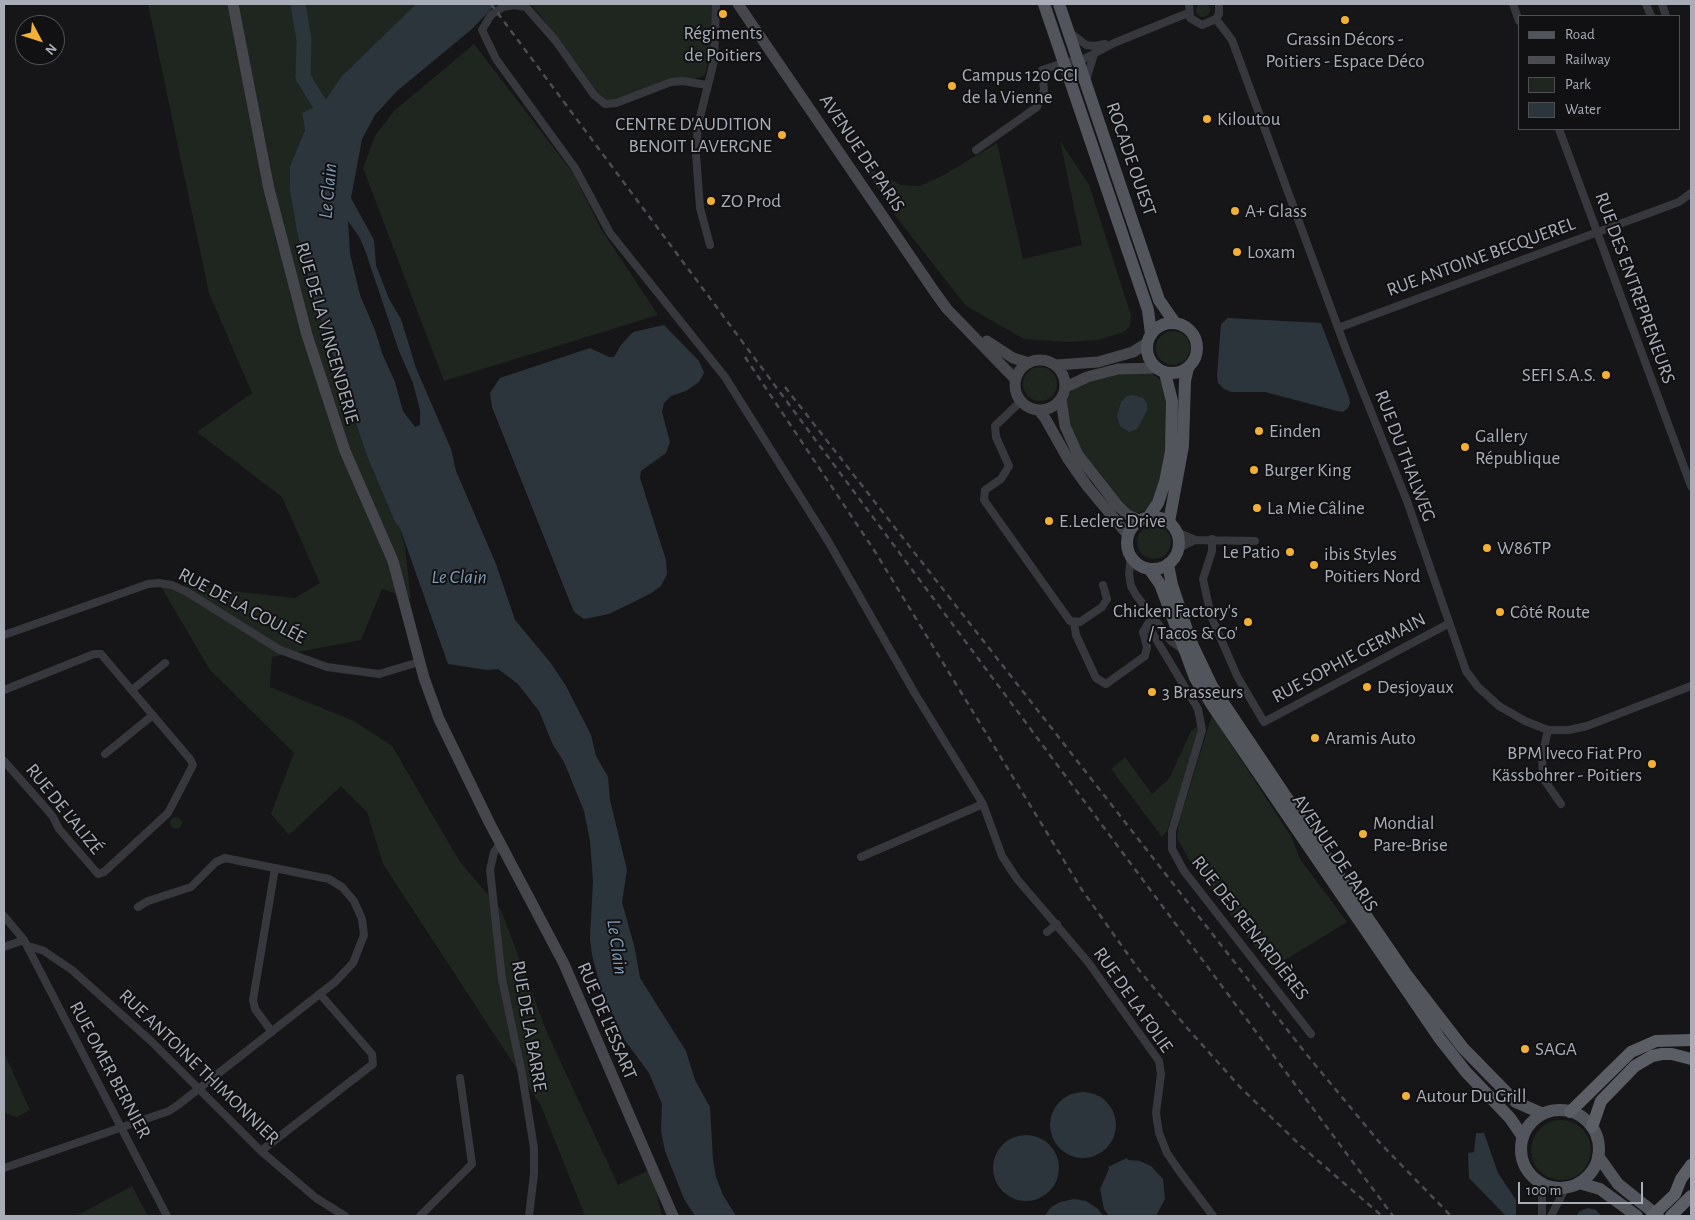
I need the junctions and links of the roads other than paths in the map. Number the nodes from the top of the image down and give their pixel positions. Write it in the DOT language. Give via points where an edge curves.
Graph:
graph roads {
  1 [pos="233,4"];
  2 [pos="716,4"];
  3 [pos="738,4"];
  4 [pos="1044,4"];
  5 [pos="1059,4"];
  6 [pos="1189,4"];
  7 [pos="1219,4"];
  8 [pos="1512,4"];
  9 [pos="1188,13"];
  10 [pos="1216,19"];
  11 [pos="1518,19"];
  12 [pos="1068,31"];
  13 [pos="1094,50"];
  14 [pos="1077,58"];
  15 [pos="1064,63"];
  16 [pos="1085,82"];
  17 [pos="707,85"];
  18 [pos="1559,130"];
  19 [pos="976,150"];
  20 [pos="1691,193"];
  21 [pos="1597,232"];
  22 [pos="710,245"];
  23 [pos="959,321"];
  24 [pos="1175,323"];
  25 [pos="1338,328"];
  26 [pos="1149,338"];
  27 [pos="1026,362"];
  28 [pos="1056,365"];
  29 [pos="1188,368"];
  30 [pos="1160,371"];
  31 [pos="1015,379"];
  32 [pos="1066,388"];
  33 [pos="1061,399"];
  34 [pos="1021,401"];
  35 [pos="1038,410"];
  36 [pos="1691,486"];
  37 [pos="1144,518"];
  38 [pos="1173,527"];
  39 [pos="1128,535"];
  40 [pos="1212,539"];
  41 [pos="1195,540"];
  42 [pos="1255,541"];
  43 [pos="1178,548"];
  44 [pos="1130,557"];
  45 [pos="1168,564"];
  46 [pos="1150,570"];
  47 [pos="1103,585"];
  48 [pos="1151,620"];
  49 [pos="1074,623"];
  50 [pos="1448,624"];
  51 [pos="4,635"];
  52 [pos="1182,649"];
  53 [pos="419,662"];
  54 [pos="165,663"];
  55 [pos="1691,686"];
  56 [pos="5,687"];
  57 [pos="132,690"];
  58 [pos="153,715"];
  59 [pos="1548,730"];
  60 [pos="105,754"];
  61 [pos="4,761"];
  62 [pos="983,804"];
  63 [pos="1561,804"];
  64 [pos="500,844"];
  65 [pos="862,858"];
  66 [pos="275,868"];
  67 [pos="138,907"];
  68 [pos="4,916"];
  69 [pos="1057,924"];
  70 [pos="1047,932"];
  71 [pos="24,940"];
  72 [pos="4,947"];
  73 [pos="28,948"];
  74 [pos="320,994"];
  75 [pos="272,1032"];
  76 [pos="1311,1034"];
  77 [pos="1691,1040"];
  78 [pos="1691,1059"];
  79 [pos="460,1078"];
  80 [pos="200,1089"];
  81 [pos="1570,1112"];
  82 [pos="1543,1114"];
  83 [pos="121,1126"];
  84 [pos="1592,1126"];
  85 [pos="1523,1137"];
  86 [pos="262,1151"];
  87 [pos="1598,1156"];
  88 [pos="1691,1165"];
  89 [pos="4,1168"];
  90 [pos="1691,1176"];
  91 [pos="1538,1181"];
  92 [pos="1579,1183"];
  93 [pos="1566,1187"];
  94 [pos="1674,1195"];
  95 [pos="1688,1200"];
  96 [pos="167,1216"];
  97 [pos="345,1216"];
  98 [pos="420,1216"];
  99 [pos="529,1216"];
  100 [pos="673,1216"];
  101 [pos="1212,1216"];
  102 [pos="1542,1216"];
  103 [pos="1551,1216"];
  104 [pos="1637,1216"];
  105 [pos="1652,1216"];
  106 [pos="1658,1216"];
  107 [pos="1672,1216"];
  1 -- 53 [label="main road, RUE DE LA VINCENDERIE" via="269,190 307,335 344,450 393,561"];
  2 -- 17 [label="street" via="714,61"];
  3 -- 23 [label="main road, AVENUE DE PARIS" via="912,260"];
  4 -- 15 [label="main road, ROCADE OUEST"];
  5 -- 12 [label="main road, ROCADE OUEST"];
  6 -- 9 [label="street"];
  7 -- 10 [label="street"];
  8 -- 11 [label="street"];
  9 -- 10 [label="street" via="1194,22 1202,25"];
  9 -- 13 [label="street"];
  10 -- 25 [label="street, RUE DU THALWEG" via="1232,40"];
  12 -- 13 [label="street"];
  12 -- 14 [label="main road, ROCADE OUEST"];
  13 -- 14 [label="street"];
  13 -- 16 [label="street"];
  14 -- 15 [label="street"];
  14 -- 16 [label="main road, ROCADE OUEST"];
  15 -- 19 [label="street" via="1042,70 1044,91 1037,107"];
  15 -- 26 [label="main road, ROCADE OUEST" via="1148,310"];
  16 -- 24 [label="main road, ROCADE OUEST" via="1159,300"];
  17 -- 22 [label="street" via="698,125 696,154 700,208"];
  17 -- 62 [label="street, RUE DE LA FOLIE" via="671,82 616,103 604,104 526,7 502,7 491,15 482,30 496,59 576,168 610,233 725,377 838,558 914,692"];
  18 -- 21 [label="street, RUE DES ENTREPRENEURS"];
  20 -- 21 [label="street, RUE ANTOINE BECQUEREL" via="1679,202"];
  21 -- 25 [label="street, RUE ANTOINE BECQUEREL"];
  21 -- 36 [label="street, RUE DES ENTREPRENEURS"];
  23 -- 27 [label="main road, AVENUE DE PARIS" via="998,349"];
  23 -- 31 [label="main road, AVENUE DE PARIS"];
  24 -- 26 [label="main road" via="1161,325"];
  24 -- 29 [label="main road" via="1189,329 1197,341 1196,356"];
  25 -- 50 [label="street, RUE DU THALWEG" via="1407,501"];
  26 -- 28 [label="main road" via="1133,352 1098,362"];
  26 -- 30 [label="main road" via="1148,357"];
  27 -- 28 [label="main road" via="1047,360"];
  27 -- 31 [label="main road"];
  28 -- 32 [label="main road" via="1064,375"];
  29 -- 30 [label="main road" via="1181,372"];
  29 -- 38 [label="main road"];
  30 -- 32 [label="main road" via="1118,369 1087,377"];
  30 -- 37 [label="main road" via="1172,410 1171,451 1166,482 1158,503"];
  31 -- 34 [label="main road" via="1015,391"];
  32 -- 33 [label="main road"];
  33 -- 35 [label="main road" via="1051,408"];
  33 -- 37 [label="main road" via="1065,426 1078,455 1118,506 1128,515"];
  34 -- 35 [label="main road"];
  34 -- 49 [label="street" via="995,426 1000,448 1009,466 1000,479 985,490 984,500 1066,618"];
  35 -- 39 [label="main road" via="1086,486"];
  37 -- 38 [label="main road" via="1160,517"];
  37 -- 39 [label="main road"];
  38 -- 41 [label="street"];
  38 -- 43 [label="main road"];
  39 -- 44 [label="main road"];
  40 -- 41 [label="street"];
  40 -- 42 [label="street"];
  40 -- 50 [label="street, RUE SOPHIE GERMAIN" via="1212,551 1203,579 1210,616 1237,676 1264,722"];
  41 -- 43 [label="street"];
  43 -- 45 [label="main road"];
  44 -- 46 [label="main road"];
  44 -- 48 [label="street, RUE DES RENARDIÈRES" via="1131,586"];
  45 -- 46 [label="main road"];
  45 -- 82 [label="main road, AVENUE DE PARIS" via="1191,642 1212,686 1348,889 1406,974 1463,1048 1516,1102"];
  46 -- 52 [label="main road, AVENUE DE PARIS" via="1160,584"];
  47 -- 49 [label="street" via="1107,592 1106,603"];
  48 -- 49 [label="street" via="1143,632 1147,647 1145,656 1106,684 1096,678 1076,635"];
  48 -- 52 [label="street, RUE DES RENARDIÈRES"];
  48 -- 76 [label="street, RUE DES RENARDIÈRES" via="1152,633 1201,718 1198,748 1171,836 1175,857"];
  50 -- 59 [label="street, RUE DU THALWEG" via="1466,671 1478,687 1499,706"];
  51 -- 53 [label="street, RUE DE LA COULÉE" via="148,584 172,585 280,650 334,669 388,673"];
  52 -- 85 [label="main road, AVENUE DE PARIS" via="1212,705 1404,988 1455,1059 1510,1118"];
  53 -- 64 [label="main road" via="440,720"];
  54 -- 57 [label="street"];
  55 -- 59 [label="street, RUE DU THALWEG" via="1587,726"];
  56 -- 57 [label="street, RUE DE L'ALIZÉ" via="98,653"];
  57 -- 58 [label="street, RUE DE L'ALIZÉ"];
  58 -- 60 [label="street"];
  58 -- 61 [label="street, RUE DE L'ALIZÉ" via="193,766 168,813 101,873 94,870"];
  59 -- 63 [label="street" via="1542,757 1543,778"];
  62 -- 65 [label="street"];
  62 -- 69 [label="street, RUE DE LA FOLIE" via="1002,856"];
  64 -- 99 [label="street, RUE DE LA BARRE" via="494,852 490,870 502,979 534,1148"];
  64 -- 100 [label="main road, RUE DE L'ESSART" via="564,964"];
  66 -- 67 [label="street" via="223,858 191,887"];
  66 -- 74 [label="street" via="322,876 334,882 354,901 362,919 362,943 353,963"];
  66 -- 75 [label="street" via="253,1000 255,1009"];
  68 -- 71 [label="street, RUE OMER BERNIER"];
  69 -- 70 [label="street"];
  69 -- 101 [label="street, RUE DE LA FOLIE" via="1159,1061 1162,1074 1156,1113 1159,1134 1167,1153"];
  71 -- 72 [label="street"];
  71 -- 73 [label="street, RUE OMER BERNIER"];
  73 -- 80 [label="street, RUE ANTOINE THIMONNIER" via="32,946 44,951 72,970"];
  73 -- 83 [label="street, RUE OMER BERNIER"];
  74 -- 75 [label="street"];
  74 -- 86 [label="street" via="372,1054 373,1064"];
  75 -- 80 [label="street"];
  77 -- 81 [label="highway" via="1656,1042 1632,1052"];
  78 -- 84 [label="highway" via="1662,1054 1635,1066 1601,1101"];
  79 -- 98 [label="street" via="472,1164"];
  80 -- 83 [label="street" via="168,1111"];
  80 -- 86 [label="street, RUE ANTOINE THIMONNIER"];
  81 -- 82 [label="main road" via="1561,1110"];
  81 -- 84 [label="main road"];
  82 -- 85 [label="main road"];
  83 -- 89 [label="street"];
  83 -- 96 [label="street, RUE OMER BERNIER"];
  84 -- 87 [label="main road" via="1598,1142"];
  85 -- 91 [label="main road" via="1522,1157"];
  86 -- 97 [label="street, RUE ANTOINE THIMONNIER" via="316,1198"];
  87 -- 92 [label="main road" via="1592,1171"];
  87 -- 106 [label="main road" via="1618,1184"];
  88 -- 94 [label="highway"];
  90 -- 94 [label="highway"];
  91 -- 93 [label="main road" via="1548,1186"];
  91 -- 102 [label="street"];
  92 -- 93 [label="main road"];
  92 -- 104 [label="main road" via="1600,1190"];
  93 -- 103 [label="street"];
  94 -- 105 [label="highway, bridge"];
  95 -- 107 [label="highway"];
}
